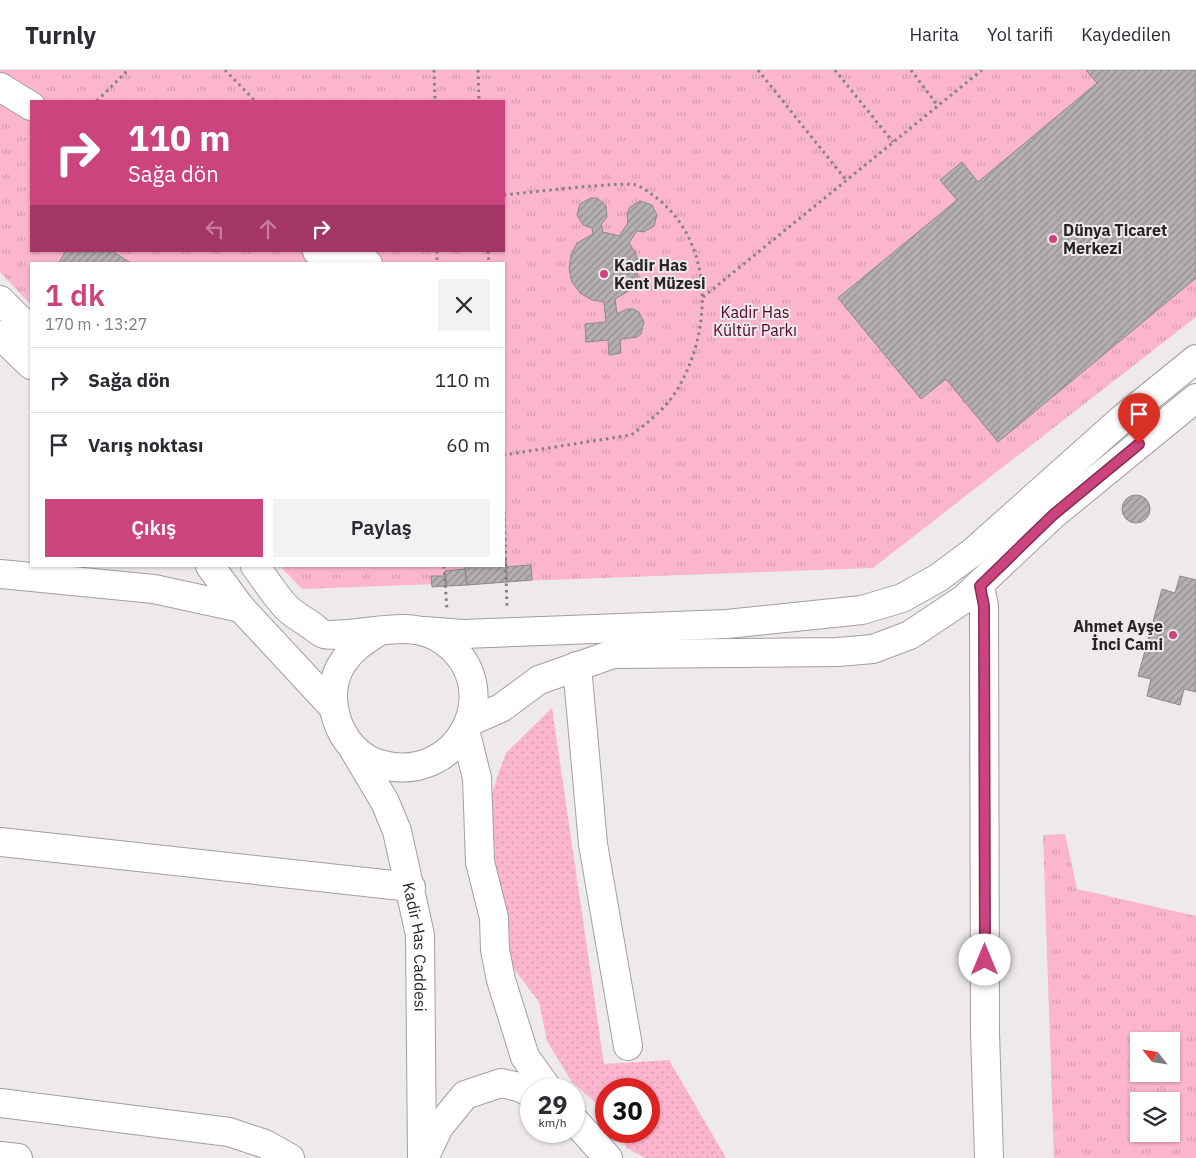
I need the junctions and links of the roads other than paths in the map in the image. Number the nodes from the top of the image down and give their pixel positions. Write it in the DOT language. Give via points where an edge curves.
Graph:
graph roads {
  1 [pos="0,87"];
  2 [pos="30,105"];
  3 [pos="321,252"];
  4 [pos="360,262"];
  5 [pos="0,300"];
  6 [pos="30,330"];
  7 [pos="0,335"];
  8 [pos="1196,359"];
  9 [pos="30,364"];
  10 [pos="1196,398"];
  11 [pos="211,567"];
  12 [pos="256,567"];
  13 [pos="0,574"];
  14 [pos="980,586"];
  15 [pos="241,608"];
  16 [pos="424,631"];
  17 [pos="378,632"];
  18 [pos="577,666"];
  19 [pos="334,707"];
  20 [pos="467,726"];
  21 [pos="354,748"];
  22 [pos="0,842"];
  23 [pos="411,887"];
  24 [pos="628,1046"];
  25 [pos="540,1078"];
  26 [pos="520,1086"];
  27 [pos="0,1103"];
  28 [pos="585,1133"];
  29 [pos="0,1156"];
  30 [pos="18,1158"];
  31 [pos="290,1158"];
  32 [pos="423,1158"];
  33 [pos="608,1158"];
  34 [pos="989,1158"];
  1 -- 2 [label="street"];
  3 -- 4 [label="street"];
  5 -- 6 [label="street"];
  7 -- 9 [label="street"];
  8 -- 16 [label="street" via="1122,419 973,552 938,578 902,598 862,610 727,624 463,634"];
  10 -- 14 [label="street" via="1053,515"];
  11 -- 15 [label="street"];
  12 -- 17 [label="street" via="288,609 325,635"];
  13 -- 15 [label="street" via="154,589"];
  14 -- 18 [label="street" via="910,635 873,649 613,654"];
  14 -- 34 [label="street" via="984,606 985,1033"];
  15 -- 19 [label="street"];
  16 -- 17 [label="street" via="401,628"];
  16 -- 20 [label="street" via="445,641 461,658 471,679 474,702"];
  17 -- 19 [label="street" via="358,644 342,663 334,684"];
  18 -- 20 [label="street" via="539,680 501,708"];
  18 -- 24 [label="street" via="593,844"];
  19 -- 21 [label="street" via="340,730"];
  20 -- 21 [label="street" via="456,744 439,759 418,767 394,768 372,761"];
  20 -- 25 [label="street" via="477,778 480,862 494,918 495,950 501,980 525,1057"];
  21 -- 23 [label="street, Kadir Has Caddesi" via="386,802"];
  22 -- 23 [label="street"];
  23 -- 32 [label="street, Kadir Has Caddesi" via="420,935"];
  26 -- 32 [label="street" via="501,1083 465,1095 440,1127"];
  27 -- 31 [label="street" via="229,1132 265,1144"];
  28 -- 33 [label="street"];
  29 -- 30 [label="street"];
}
